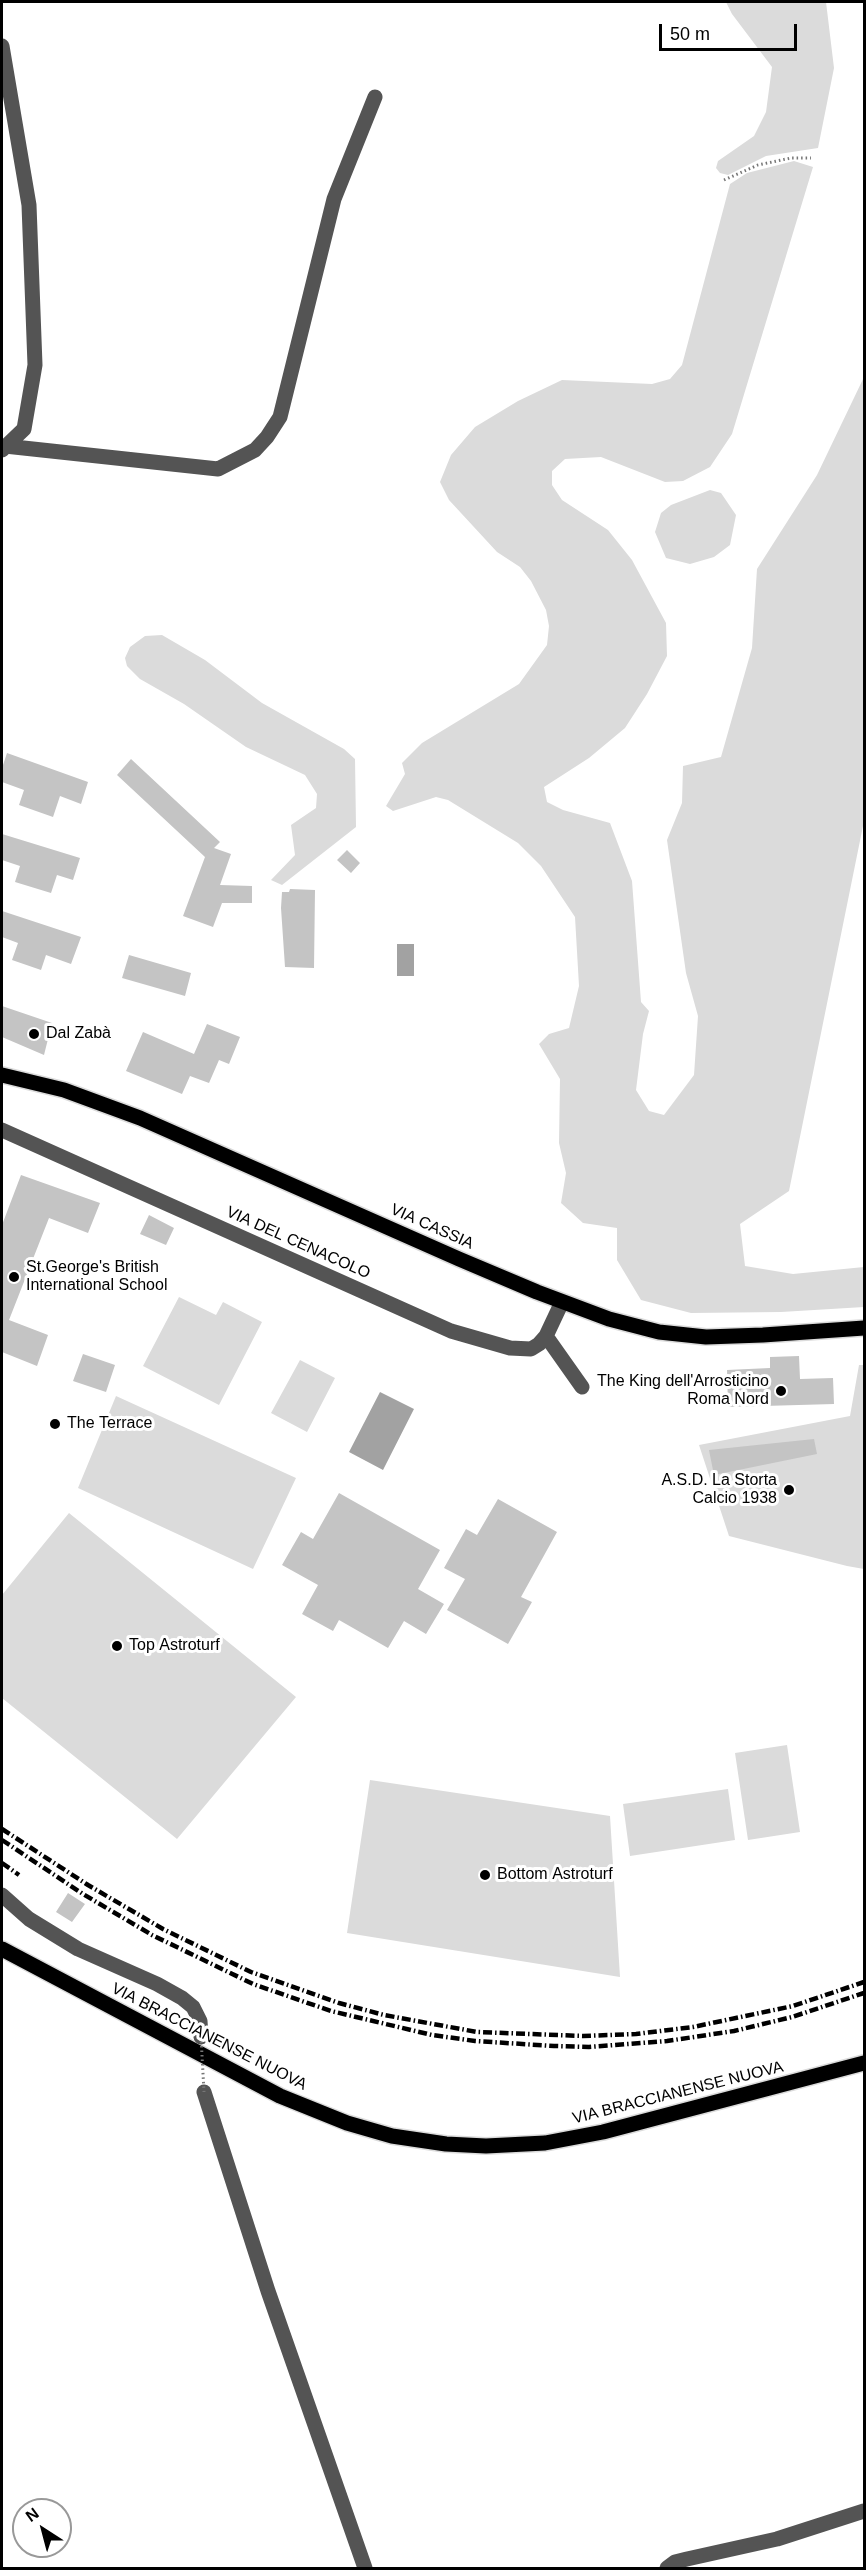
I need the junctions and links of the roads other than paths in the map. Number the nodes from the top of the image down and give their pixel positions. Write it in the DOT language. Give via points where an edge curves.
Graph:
graph roads {
  1 [pos="2,46"];
  2 [pos="375,97"];
  3 [pos="3,448"];
  4 [pos="2,1075"];
  5 [pos="2,1130"];
  6 [pos="562,1302"];
  7 [pos="864,1328"];
  8 [pos="546,1336"];
  9 [pos="582,1387"];
  10 [pos="2,1895"];
  11 [pos="2,1949"];
  12 [pos="201,2037"];
  13 [pos="864,2064"];
  14 [pos="204,2092"];
  15 [pos="864,2511"];
  16 [pos="365,2568"];
  17 [pos="668,2568"];
  1 -- 3 [label="street" via="29,206 35,365 24,429"];
  2 -- 3 [label="street" via="334,199 280,417 255,450 218,469"];
  4 -- 6 [label="main road, VIA CASSIA" via="64,1090 140,1118"];
  5 -- 8 [label="street, VIA DEL CENACOLO" via="451,1331 520,1350 539,1344"];
  6 -- 7 [label="main road, VIA CASSIA" via="658,1332 706,1337"];
  6 -- 8 [label="street"];
  8 -- 9 [label="street"];
  10 -- 12 [label="street" via="29,1919 78,1950 182,1998 193,2007 200,2021"];
  11 -- 13 [label="main road, VIA BRACCIANENSE NUOVA" via="280,2096 347,2123 392,2136 446,2144 545,2142 603,2132"];
  14 -- 16 [label="street"];
  15 -- 17 [label="street" via="777,2539 675,2562"];
}
